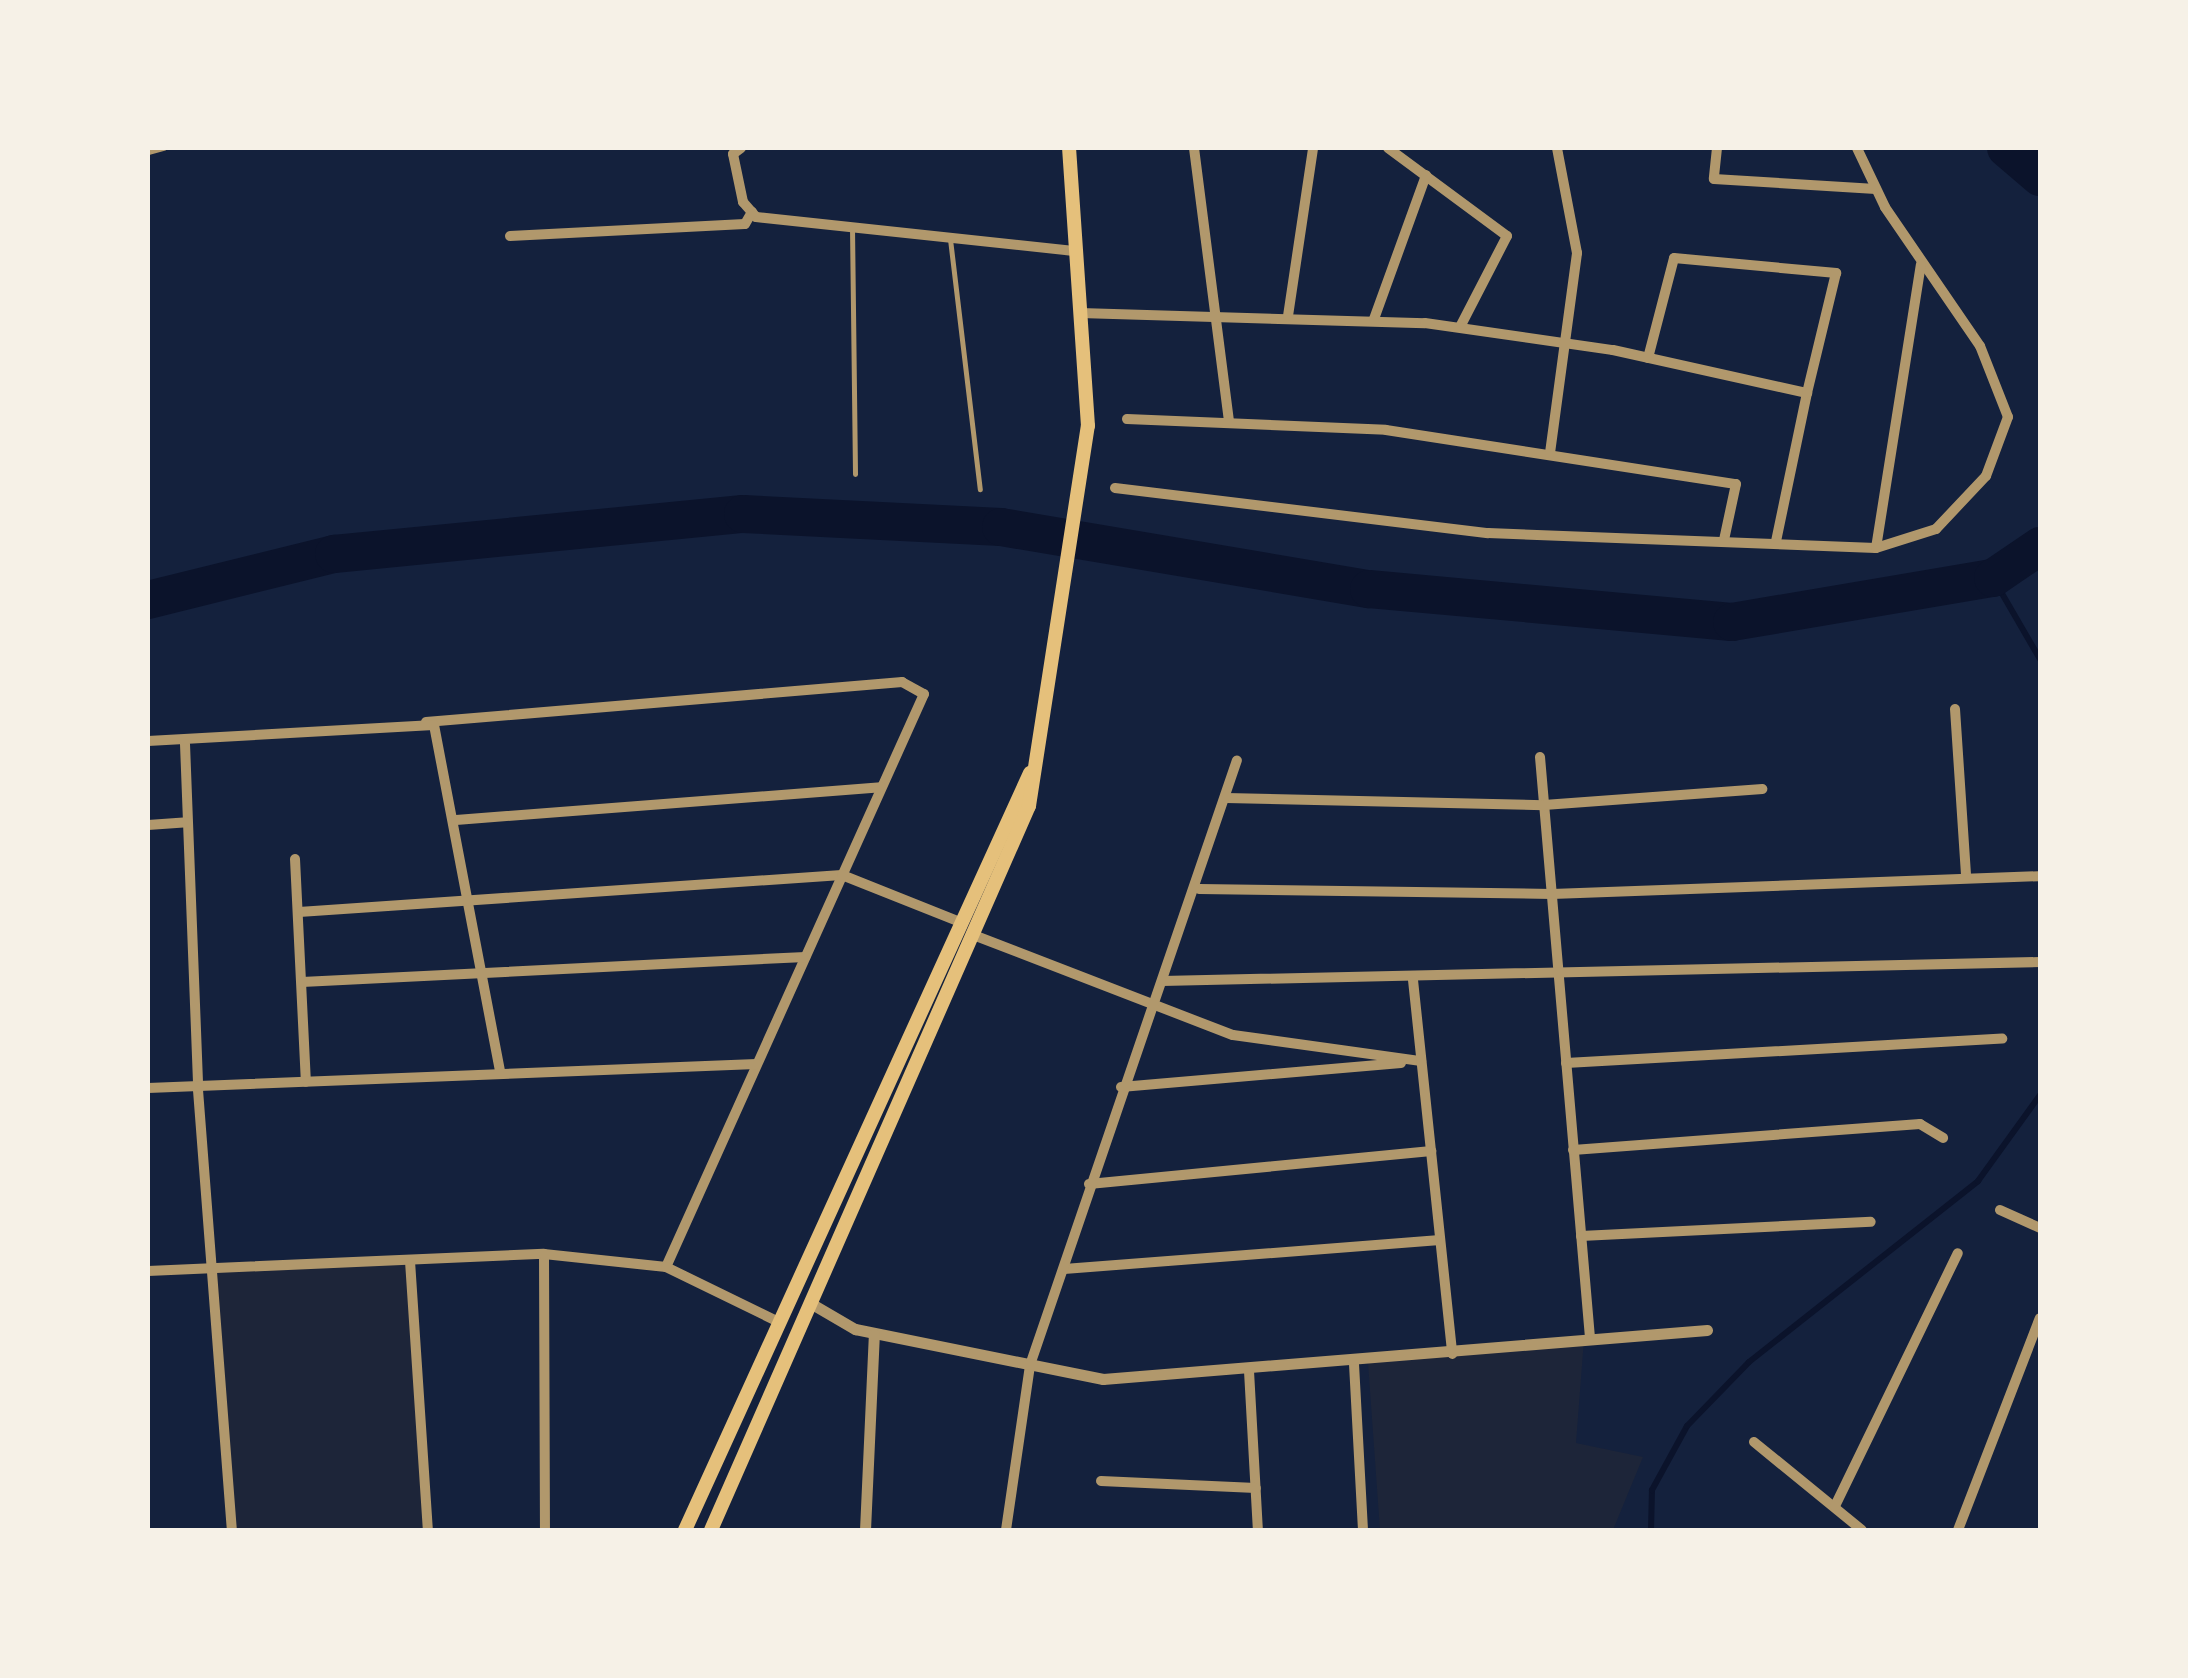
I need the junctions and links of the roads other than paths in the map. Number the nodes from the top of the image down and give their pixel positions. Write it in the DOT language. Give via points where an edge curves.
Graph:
graph roads {
  1 [pos="164,148"];
  2 [pos="741,148"];
  3 [pos="1069,148"];
  4 [pos="1194,148"];
  5 [pos="1314,148"];
  6 [pos="1388,148"];
  7 [pos="1557,148"];
  8 [pos="1716,148"];
  9 [pos="1857,148"];
  10 [pos="148,152"];
  11 [pos="1426,175"];
  12 [pos="1876,189"];
  13 [pos="752,212"];
  14 [pos="852,225"];
  15 [pos="510,236"];
  16 [pos="949,236"];
  17 [pos="1076,251"];
  18 [pos="1921,265"];
  19 [pos="1080,313"];
  20 [pos="1216,315"];
  21 [pos="1288,316"];
  22 [pos="1374,320"];
  23 [pos="1460,327"];
  24 [pos="1567,343"];
  25 [pos="1648,358"];
  26 [pos="1807,393"];
  27 [pos="1127,418"];
  28 [pos="1229,420"];
  29 [pos="1550,453"];
  30 [pos="855,474"];
  31 [pos="1116,488"];
  32 [pos="980,490"];
  33 [pos="1724,540"];
  34 [pos="1776,542"];
  35 [pos="1876,548"];
  36 [pos="1955,708"];
  37 [pos="426,722"];
  38 [pos="148,741"];
  39 [pos="185,744"];
  40 [pos="1540,758"];
  41 [pos="1238,760"];
  42 [pos="1033,768"];
  43 [pos="882,787"];
  44 [pos="1762,789"];
  45 [pos="1226,798"];
  46 [pos="1544,805"];
  47 [pos="456,820"];
  48 [pos="187,822"];
  49 [pos="148,825"];
  50 [pos="296,859"];
  51 [pos="842,875"];
  52 [pos="1966,875"];
  53 [pos="2039,876"];
  54 [pos="1199,888"];
  55 [pos="1552,894"];
  56 [pos="471,896"];
  57 [pos="299,912"];
  58 [pos="956,920"];
  59 [pos="976,936"];
  60 [pos="805,958"];
  61 [pos="2040,962"];
  62 [pos="1558,972"];
  63 [pos="484,974"];
  64 [pos="1413,980"];
  65 [pos="302,982"];
  66 [pos="1162,982"];
  67 [pos="1153,1004"];
  68 [pos="2002,1039"];
  69 [pos="1422,1061"];
  70 [pos="1566,1062"];
  71 [pos="757,1064"];
  72 [pos="500,1071"];
  73 [pos="306,1082"];
  74 [pos="148,1088"];
  75 [pos="1121,1088"];
  76 [pos="198,1090"];
  77 [pos="1943,1138"];
  78 [pos="1431,1150"];
  79 [pos="1574,1150"];
  80 [pos="1089,1184"];
  81 [pos="2000,1210"];
  82 [pos="1871,1222"];
  83 [pos="2040,1228"];
  84 [pos="1581,1236"];
  85 [pos="1440,1240"];
  86 [pos="1958,1253"];
  87 [pos="544,1254"];
  88 [pos="410,1261"];
  89 [pos="666,1267"];
  90 [pos="1064,1269"];
  91 [pos="148,1271"];
  92 [pos="212,1271"];
  93 [pos="812,1304"];
  94 [pos="2040,1318"];
  95 [pos="779,1322"];
  96 [pos="1707,1330"];
  97 [pos="874,1334"];
  98 [pos="1590,1338"];
  99 [pos="1452,1354"];
  100 [pos="1354,1364"];
  101 [pos="1030,1366"];
  102 [pos="1249,1371"];
  103 [pos="1754,1442"];
  104 [pos="1101,1481"];
  105 [pos="1256,1488"];
  106 [pos="1835,1506"];
  107 [pos="232,1530"];
  108 [pos="428,1530"];
  109 [pos="545,1530"];
  110 [pos="684,1530"];
  111 [pos="711,1530"];
  112 [pos="865,1530"];
  113 [pos="1006,1530"];
  114 [pos="1258,1530"];
  115 [pos="1363,1530"];
  116 [pos="1862,1530"];
  117 [pos="1958,1530"];
  1 -- 10 [label="lane"];
  2 -- 13 [label="street" via="733,154"];
  3 -- 17 [label="main road"];
  4 -- 20 [label="street"];
  5 -- 21 [label="street"];
  6 -- 11 [label="street"];
  7 -- 24 [label="street" via="1577,253"];
  8 -- 12 [label="street" via="1714,179"];
  9 -- 12 [label="street"];
  11 -- 22 [label="street"];
  11 -- 23 [label="street" via="1507,236"];
  12 -- 18 [label="street"];
  13 -- 14 [label="street"];
  13 -- 15 [label="street" via="745,224"];
  14 -- 16 [label="street"];
  14 -- 30 [label="lane"];
  16 -- 17 [label="street"];
  16 -- 32 [label="lane"];
  17 -- 19 [label="main road"];
  18 -- 35 [label="street"];
  18 -- 35 [label="street" via="1980,346 2008,417 1986,476 1936,529"];
  19 -- 20 [label="street"];
  19 -- 42 [label="main road" via="1088,426"];
  20 -- 21 [label="street"];
  20 -- 28 [label="street"];
  21 -- 22 [label="street"];
  22 -- 23 [label="street"];
  23 -- 24 [label="street"];
  24 -- 25 [label="street"];
  24 -- 29 [label="street"];
  25 -- 26 [label="street"];
  25 -- 26 [label="street" via="1674,258 1836,273"];
  26 -- 34 [label="street"];
  27 -- 28 [label="street"];
  28 -- 29 [label="street"];
  29 -- 33 [label="street" via="1736,484"];
  31 -- 33 [label="street" via="1488,533"];
  33 -- 34 [label="street"];
  34 -- 35 [label="street"];
  36 -- 52 [label="street"];
  37 -- 39 [label="street"];
  37 -- 43 [label="street" via="902,682 924,694"];
  37 -- 47 [label="street" via="439,730"];
  38 -- 39 [label="street"];
  39 -- 48 [label="street"];
  40 -- 46 [label="street"];
  41 -- 45 [label="street"];
  42 -- 58 [label="main road"];
  42 -- 59 [label="main road" via="1029,806"];
  43 -- 47 [label="street"];
  43 -- 51 [label="street"];
  44 -- 46 [label="street"];
  45 -- 46 [label="street"];
  45 -- 54 [label="street"];
  46 -- 55 [label="street"];
  47 -- 56 [label="street"];
  48 -- 49 [label="street"];
  48 -- 76 [label="street"];
  50 -- 57 [label="street"];
  51 -- 56 [label="street"];
  51 -- 58 [label="street"];
  51 -- 60 [label="street"];
  52 -- 53 [label="street"];
  52 -- 55 [label="street"];
  54 -- 55 [label="street"];
  54 -- 66 [label="street"];
  55 -- 62 [label="street"];
  56 -- 57 [label="street"];
  56 -- 63 [label="street"];
  57 -- 65 [label="street"];
  58 -- 95 [label="main road" via="896,1074"];
  59 -- 67 [label="street"];
  59 -- 93 [label="main road"];
  60 -- 63 [label="street"];
  60 -- 71 [label="street"];
  61 -- 62 [label="street"];
  62 -- 64 [label="street"];
  62 -- 70 [label="street"];
  63 -- 65 [label="street"];
  63 -- 72 [label="street"];
  64 -- 66 [label="street"];
  64 -- 69 [label="street"];
  65 -- 73 [label="street"];
  66 -- 67 [label="street"];
  67 -- 69 [label="street" via="1234,1036"];
  67 -- 75 [label="street"];
  68 -- 70 [label="street"];
  69 -- 75 [label="street"];
  69 -- 78 [label="street"];
  70 -- 79 [label="street"];
  71 -- 72 [label="street"];
  71 -- 89 [label="street"];
  72 -- 73 [label="street"];
  73 -- 76 [label="street"];
  74 -- 76 [label="street"];
  75 -- 80 [label="street"];
  76 -- 92 [label="street"];
  77 -- 79 [label="street" via="1920,1124"];
  78 -- 80 [label="street"];
  78 -- 85 [label="street"];
  79 -- 84 [label="street"];
  80 -- 90 [label="street"];
  81 -- 83 [label="street"];
  82 -- 84 [label="street"];
  84 -- 98 [label="street"];
  85 -- 90 [label="street"];
  85 -- 99 [label="street"];
  86 -- 106 [label="street"];
  87 -- 88 [label="street"];
  87 -- 89 [label="street"];
  87 -- 109 [label="street"];
  88 -- 92 [label="street"];
  88 -- 108 [label="street"];
  89 -- 95 [label="street"];
  90 -- 101 [label="street"];
  91 -- 92 [label="street"];
  92 -- 107 [label="street"];
  93 -- 97 [label="street"];
  93 -- 111 [label="main road"];
  94 -- 117 [label="street"];
  95 -- 110 [label="main road"];
  96 -- 98 [label="street"];
  97 -- 101 [label="street"];
  97 -- 112 [label="street"];
  98 -- 99 [label="street"];
  99 -- 100 [label="street"];
  100 -- 102 [label="street"];
  100 -- 115 [label="street"];
  101 -- 102 [label="street" via="1103,1379"];
  101 -- 113 [label="street"];
  102 -- 105 [label="street"];
  103 -- 106 [label="street"];
  104 -- 105 [label="street"];
  105 -- 114 [label="street"];
  106 -- 116 [label="street"];
}
